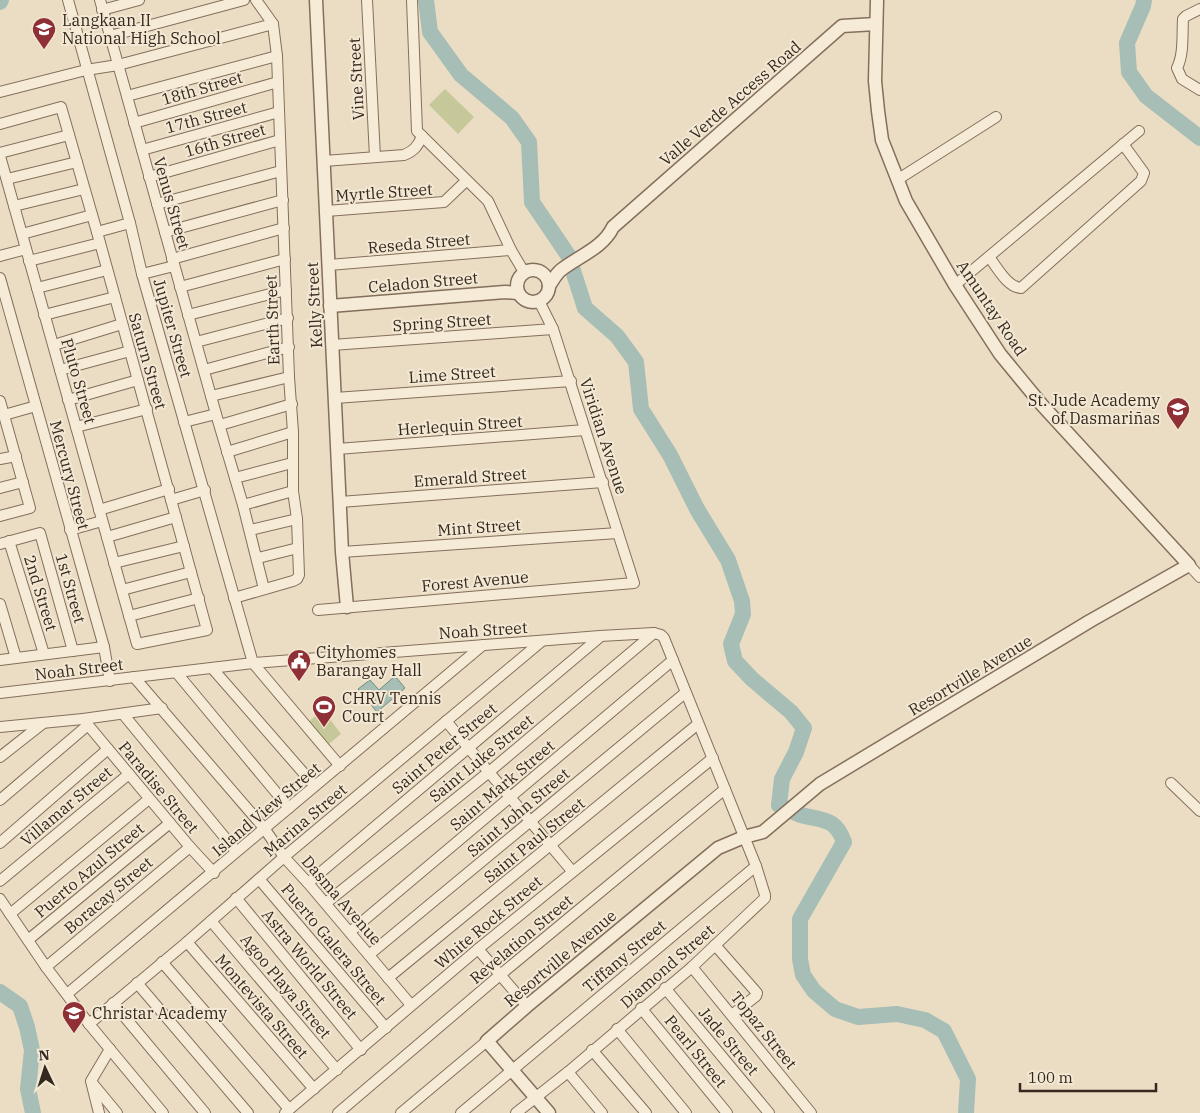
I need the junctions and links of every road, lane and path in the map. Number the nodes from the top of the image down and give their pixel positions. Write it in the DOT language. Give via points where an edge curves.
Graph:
graph roads {
  1 [pos="68,0"];
  2 [pos="140,0"];
  3 [pos="244,0"];
  4 [pos="256,0"];
  5 [pos="316,0"];
  6 [pos="367,0"];
  7 [pos="412,0"];
  8 [pos="877,0"];
  9 [pos="101,5"];
  10 [pos="1200,9"];
  11 [pos="273,24"];
  12 [pos="876,24"];
  13 [pos="110,36"];
  14 [pos="276,56"];
  15 [pos="118,66"];
  16 [pos="86,70"];
  17 [pos="278,82"];
  18 [pos="1200,90"];
  19 [pos="0,92"];
  20 [pos="127,96"];
  21 [pos="279,112"];
  22 [pos="996,117"];
  23 [pos="134,123"];
  24 [pos="0,124"];
  25 [pos="1139,131"];
  26 [pos="69,135"];
  27 [pos="422,136"];
  28 [pos="280,140"];
  29 [pos="1123,144"];
  30 [pos="142,150"];
  31 [pos="0,154"];
  32 [pos="375,157"];
  33 [pos="324,161"];
  34 [pos="77,162"];
  35 [pos="281,171"];
  36 [pos="149,177"];
  37 [pos="6,179"];
  38 [pos="897,180"];
  39 [pos="466,181"];
  40 [pos="84,188"];
  41 [pos="283,200"];
  42 [pos="157,204"];
  43 [pos="14,206"];
  44 [pos="326,211"];
  45 [pos="92,215"];
  46 [pos="130,223"];
  47 [pos="284,228"];
  48 [pos="97,232"];
  49 [pos="165,232"];
  50 [pos="22,234"];
  51 [pos="100,243"];
  52 [pos="26,249"];
  53 [pos="511,250"];
  54 [pos="0,256"];
  55 [pos="989,257"];
  56 [pos="285,258"];
  57 [pos="30,261"];
  58 [pos="173,262"];
  59 [pos="329,265"];
  60 [pos="107,270"];
  61 [pos="560,271"];
  62 [pos="524,272"];
  63 [pos="542,273"];
  64 [pos="142,274"];
  65 [pos="0,280"];
  66 [pos="955,285"];
  67 [pos="549,286"];
  68 [pos="180,287"];
  69 [pos="37,288"];
  70 [pos="286,290"];
  71 [pos="518,293"];
  72 [pos="115,297"];
  73 [pos="539,301"];
  74 [pos="330,306"];
  75 [pos="44,315"];
  76 [pos="188,315"];
  77 [pos="288,318"];
  78 [pos="122,324"];
  79 [pos="553,329"];
  80 [pos="196,342"];
  81 [pos="54,345"];
  82 [pos="332,345"];
  83 [pos="289,347"];
  84 [pos="130,351"];
  85 [pos="60,370"];
  86 [pos="204,370"];
  87 [pos="289,377"];
  88 [pos="138,380"];
  89 [pos="570,381"];
  90 [pos="211,396"];
  91 [pos="335,398"];
  92 [pos="68,400"];
  93 [pos="0,401"];
  94 [pos="292,404"];
  95 [pos="36,406"];
  96 [pos="146,409"];
  97 [pos="4,414"];
  98 [pos="218,419"];
  99 [pos="184,422"];
  100 [pos="76,427"];
  101 [pos="4,429"];
  102 [pos="585,430"];
  103 [pos="293,432"];
  104 [pos="338,449"];
  105 [pos="227,452"];
  106 [pos="16,456"];
  107 [pos="0,460"];
  108 [pos="292,463"];
  109 [pos="235,478"];
  110 [pos="23,482"];
  111 [pos="603,482"];
  112 [pos="0,488"];
  113 [pos="169,489"];
  114 [pos="204,490"];
  115 [pos="293,491"];
  116 [pos="171,500"];
  117 [pos="340,502"];
  118 [pos="243,505"];
  119 [pos="99,510"];
  120 [pos="0,516"];
  121 [pos="176,517"];
  122 [pos="297,518"];
  123 [pos="102,521"];
  124 [pos="70,530"];
  125 [pos="250,530"];
  126 [pos="618,533"];
  127 [pos="107,537"];
  128 [pos="5,543"];
  129 [pos="184,546"];
  130 [pos="298,548"];
  131 [pos="342,552"];
  132 [pos="258,558"];
  133 [pos="114,563"];
  134 [pos="1189,565"];
  135 [pos="191,572"];
  136 [pos="1200,577"];
  137 [pos="634,583"];
  138 [pos="264,589"];
  139 [pos="122,590"];
  140 [pos="199,598"];
  141 [pos="234,598"];
  142 [pos="0,604"];
  143 [pos="347,607"];
  144 [pos="318,610"];
  145 [pos="129,616"];
  146 [pos="654,633"];
  147 [pos="600,636"];
  148 [pos="542,641"];
  149 [pos="137,644"];
  150 [pos="483,645"];
  151 [pos="104,647"];
  152 [pos="73,651"];
  153 [pos="44,654"];
  154 [pos="16,658"];
  155 [pos="0,660"];
  156 [pos="672,660"];
  157 [pos="253,663"];
  158 [pos="212,668"];
  159 [pos="176,672"];
  160 [pos="134,678"];
  161 [pos="110,681"];
  162 [pos="0,693"];
  163 [pos="685,693"];
  164 [pos="162,708"];
  165 [pos="123,714"];
  166 [pos="446,721"];
  167 [pos="86,722"];
  168 [pos="43,723"];
  169 [pos="698,724"];
  170 [pos="0,727"];
  171 [pos="468,748"];
  172 [pos="108,749"];
  173 [pos="0,757"];
  174 [pos="713,758"];
  175 [pos="340,766"];
  176 [pos="489,772"];
  177 [pos="129,774"];
  178 [pos="1171,783"];
  179 [pos="314,785"];
  180 [pos="725,790"];
  181 [pos="510,797"];
  182 [pos="150,799"];
  183 [pos="0,800"];
  184 [pos="289,808"];
  185 [pos="1200,811"];
  186 [pos="531,822"];
  187 [pos="170,823"];
  188 [pos="264,828"];
  189 [pos="744,837"];
  190 [pos="0,843"];
  191 [pos="551,846"];
  192 [pos="190,847"];
  193 [pos="236,850"];
  194 [pos="284,857"];
  195 [pos="756,866"];
  196 [pos="572,871"];
  197 [pos="214,873"];
  198 [pos="260,879"];
  199 [pos="0,881"];
  200 [pos="308,882"];
  201 [pos="236,898"];
  202 [pos="0,899"];
  203 [pos="326,903"];
  204 [pos="10,914"];
  205 [pos="211,921"];
  206 [pos="350,932"];
  207 [pos="28,940"];
  208 [pos="187,942"];
  209 [pos="716,944"];
  210 [pos="478,949"];
  211 [pos="370,954"];
  212 [pos="162,962"];
  213 [pos="692,966"];
  214 [pos="46,967"];
  215 [pos="500,975"];
  216 [pos="388,978"];
  217 [pos="137,983"];
  218 [pos="665,988"];
  219 [pos="67,994"];
  220 [pos="113,1003"];
  221 [pos="411,1005"];
  222 [pos="527,1006"];
  223 [pos="641,1008"];
  224 [pos="732,1015"];
  225 [pos="89,1024"];
  226 [pos="386,1028"];
  227 [pos="617,1029"];
  228 [pos="487,1041"];
  229 [pos="110,1049"];
  230 [pos="361,1050"];
  231 [pos="592,1050"];
  232 [pos="337,1070"];
  233 [pos="512,1070"];
  234 [pos="568,1072"];
  235 [pos="91,1081"];
  236 [pos="314,1089"];
  237 [pos="536,1097"];
  238 [pos="287,1111"];
  239 [pos="99,1113"];
  240 [pos="117,1113"];
  241 [pos="163,1113"];
  242 [pos="205,1113"];
  243 [pos="248,1113"];
  244 [pos="338,1113"];
  245 [pos="401,1113"];
  246 [pos="461,1113"];
  247 [pos="516,1113"];
  248 [pos="549,1113"];
  249 [pos="602,1113"];
  250 [pos="646,1113"];
  251 [pos="686,1113"];
  252 [pos="727,1113"];
  253 [pos="769,1113"];
  254 [pos="811,1113"];
  1 -- 16 [label="street, Jupiter Street"];
  2 -- 9 [label="street"];
  3 -- 13 [label="street"];
  4 -- 11 [label="street, Earth Street"];
  5 -- 33 [label="street, Kelly Street"];
  6 -- 32 [label="street, Vine Street"];
  7 -- 27 [label="street" via="417,131"];
  8 -- 12 [label="street, Amuntay Road"];
  9 -- 13 [label="street, Venus Street"];
  10 -- 18 [label="street" via="1183,19 1182,58 1178,68 1182,79"];
  11 -- 14 [label="street, Earth Street"];
  11 -- 15 [label="street"];
  12 -- 38 [label="street, Amuntay Road" via="878,111 882,140"];
  12 -- 61 [label="street, Valle Verde Access Road" via="842,26 607,228 610,234 599,245"];
  13 -- 15 [label="street, Venus Street"];
  14 -- 17 [label="street, Earth Street"];
  14 -- 20 [label="street"];
  15 -- 16 [label="street"];
  15 -- 20 [label="street, Venus Street"];
  16 -- 19 [label="street"];
  16 -- 46 [label="street, Jupiter Street"];
  17 -- 21 [label="street, Earth Street"];
  17 -- 23 [label="street, 18th Street"];
  20 -- 23 [label="street, Venus Street"];
  21 -- 28 [label="street, Earth Street"];
  21 -- 30 [label="street, 17th Street"];
  22 -- 38 [label="street"];
  23 -- 30 [label="street, Venus Street"];
  24 -- 26 [label="street, Saturn Street" via="61,107"];
  25 -- 29 [label="street"];
  26 -- 31 [label="street"];
  26 -- 34 [label="street, Saturn Street"];
  27 -- 32 [label="street" via="412,152"];
  27 -- 39 [label="street"];
  28 -- 35 [label="street, Earth Street"];
  28 -- 36 [label="street, 16th Street"];
  29 -- 55 [label="street"];
  29 -- 55 [label="street" via="1144,173 1141,181 1021,288 1010,284"];
  30 -- 36 [label="street, Venus Street"];
  31 -- 37 [label="street, Pluto Street"];
  32 -- 33 [label="street"];
  33 -- 44 [label="street, Kelly Street"];
  34 -- 37 [label="street"];
  34 -- 40 [label="street, Saturn Street"];
  35 -- 41 [label="street, Earth Street"];
  35 -- 42 [label="street"];
  36 -- 42 [label="street, Venus Street"];
  37 -- 43 [label="street, Pluto Street"];
  38 -- 66 [label="street, Amuntay Road"];
  39 -- 44 [label="street, Myrtle Street" via="444,202"];
  39 -- 53 [label="street" via="488,201"];
  40 -- 43 [label="street"];
  40 -- 45 [label="street, Saturn Street"];
  41 -- 47 [label="street, Earth Street"];
  41 -- 49 [label="street"];
  42 -- 49 [label="street, Venus Street"];
  43 -- 50 [label="street, Pluto Street"];
  44 -- 59 [label="street, Kelly Street"];
  45 -- 48 [label="street, Saturn Street"];
  45 -- 50 [label="street"];
  46 -- 48 [label="street"];
  46 -- 64 [label="street, Jupiter Street"];
  47 -- 56 [label="street, Earth Street"];
  47 -- 58 [label="street"];
  48 -- 51 [label="street, Saturn Street"];
  49 -- 58 [label="street, Venus Street"];
  50 -- 52 [label="street, Pluto Street"];
  51 -- 57 [label="street"];
  51 -- 60 [label="street, Saturn Street"];
  52 -- 54 [label="street"];
  52 -- 57 [label="street, Pluto Street"];
  53 -- 59 [label="street, Reseda Street"];
  53 -- 62 [label="street"];
  55 -- 66 [label="street"];
  56 -- 68 [label="street"];
  56 -- 70 [label="street, Earth Street"];
  57 -- 69 [label="street, Pluto Street"];
  58 -- 64 [label="street"];
  58 -- 68 [label="street, Venus Street"];
  59 -- 74 [label="street, Kelly Street"];
  60 -- 69 [label="street"];
  60 -- 72 [label="street, Saturn Street"];
  61 -- 63 [label="street"];
  61 -- 67 [label="street, Valle Verde Access Road"];
  62 -- 63 [label="street" via="534,270"];
  62 -- 71 [label="street" via="516,284"];
  63 -- 67 [label="street"];
  64 -- 99 [label="street, Jupiter Street"];
  65 -- 95 [label="street, Mercury Street"];
  66 -- 134 [label="street, Amuntay Road" via="1000,354 1042,405"];
  67 -- 73 [label="street"];
  68 -- 76 [label="street, Venus Street"];
  69 -- 75 [label="street, Pluto Street"];
  70 -- 76 [label="street"];
  70 -- 77 [label="street, Earth Street"];
  71 -- 73 [label="street" via="525,300"];
  71 -- 74 [label="street, Celadon Street"];
  72 -- 75 [label="street"];
  72 -- 78 [label="street, Saturn Street"];
  73 -- 79 [label="street, Viridian Avenue"];
  74 -- 82 [label="street, Kelly Street"];
  75 -- 81 [label="street, Pluto Street"];
  76 -- 80 [label="street, Venus Street"];
  77 -- 80 [label="street"];
  77 -- 83 [label="street, Earth Street"];
  78 -- 81 [label="street"];
  78 -- 84 [label="street, Saturn Street"];
  79 -- 82 [label="street, Spring Street"];
  79 -- 89 [label="street, Viridian Avenue"];
  80 -- 86 [label="street, Venus Street"];
  81 -- 85 [label="street, Pluto Street"];
  82 -- 91 [label="street, Kelly Street"];
  83 -- 86 [label="street"];
  83 -- 87 [label="street, Earth Street"];
  84 -- 85 [label="street"];
  84 -- 88 [label="street, Saturn Street"];
  85 -- 92 [label="street, Pluto Street"];
  86 -- 90 [label="street, Venus Street"];
  87 -- 90 [label="street"];
  87 -- 94 [label="street, Earth Street"];
  88 -- 92 [label="street"];
  88 -- 96 [label="street, Saturn Street"];
  89 -- 91 [label="street, Lime Street"];
  89 -- 102 [label="street, Viridian Avenue"];
  90 -- 98 [label="street, Venus Street"];
  91 -- 104 [label="street, Kelly Street"];
  92 -- 100 [label="street, Pluto Street"];
  93 -- 97 [label="street"];
  94 -- 98 [label="street"];
  94 -- 103 [label="street, Earth Street"];
  95 -- 97 [label="street"];
  95 -- 124 [label="street, Mercury Street"];
  96 -- 100 [label="street"];
  96 -- 113 [label="street, Saturn Street"];
  97 -- 101 [label="street"];
  98 -- 99 [label="street"];
  98 -- 105 [label="street, Venus Street"];
  99 -- 114 [label="street, Jupiter Street"];
  100 -- 119 [label="street, Pluto Street"];
  101 -- 106 [label="street"];
  102 -- 104 [label="street, Herlequin Street"];
  102 -- 111 [label="street, Viridian Avenue"];
  103 -- 105 [label="street"];
  103 -- 108 [label="street, Earth Street"];
  104 -- 117 [label="street, Kelly Street"];
  105 -- 109 [label="street, Venus Street"];
  106 -- 107 [label="street"];
  106 -- 110 [label="street"];
  108 -- 109 [label="street"];
  108 -- 115 [label="street, Earth Street"];
  109 -- 118 [label="street, Venus Street"];
  110 -- 112 [label="street"];
  110 -- 120 [label="street" via="30,508"];
  111 -- 117 [label="street, Emerald Street"];
  111 -- 126 [label="street, Viridian Avenue"];
  113 -- 116 [label="street, Saturn Street"];
  113 -- 119 [label="street"];
  114 -- 116 [label="street"];
  114 -- 141 [label="street, Jupiter Street"];
  115 -- 118 [label="street"];
  115 -- 122 [label="street, Earth Street"];
  116 -- 121 [label="street, Saturn Street"];
  117 -- 131 [label="street, Kelly Street"];
  118 -- 125 [label="street, Venus Street"];
  119 -- 123 [label="street, Pluto Street"];
  121 -- 127 [label="street"];
  121 -- 129 [label="street, Saturn Street"];
  122 -- 125 [label="street"];
  122 -- 130 [label="street, Earth Street"];
  123 -- 124 [label="street"];
  123 -- 127 [label="street, Pluto Street"];
  124 -- 151 [label="street, Mercury Street"];
  125 -- 132 [label="street, Venus Street"];
  126 -- 131 [label="street, Mint Street"];
  126 -- 137 [label="street, Viridian Avenue"];
  127 -- 133 [label="street, Pluto Street"];
  128 -- 152 [label="street, 1st Street" via="40,532"];
  128 -- 153 [label="street, 2nd Street"];
  129 -- 133 [label="street"];
  129 -- 135 [label="street, Saturn Street"];
  130 -- 132 [label="street"];
  130 -- 138 [label="street, Earth Street" via="297,579"];
  131 -- 143 [label="street, Kelly Street"];
  132 -- 138 [label="street, Venus Street"];
  133 -- 139 [label="street, Pluto Street"];
  134 -- 136 [label="street, Amuntay Road"];
  134 -- 189 [label="street, Resortville Avenue" via="820,784 774,822 760,826"];
  135 -- 139 [label="street"];
  135 -- 140 [label="street, Saturn Street"];
  137 -- 143 [label="street, Forest Avenue"];
  138 -- 141 [label="street, Earth Street"];
  139 -- 145 [label="street, Pluto Street"];
  140 -- 145 [label="street"];
  140 -- 149 [label="street, Saturn Street" via="207,630"];
  141 -- 157 [label="street, Jupiter Street"];
  142 -- 154 [label="street"];
  143 -- 144 [label="street, Forest Avenue"];
  145 -- 149 [label="street, Pluto Street"];
  146 -- 147 [label="street, Noah Street"];
  146 -- 156 [label="street" via="662,635"];
  146 -- 176 [label="street, Saint Luke Street"];
  147 -- 148 [label="street, Noah Street"];
  147 -- 171 [label="street, Saint Peter Street"];
  148 -- 150 [label="street, Noah Street"];
  148 -- 166 [label="street, Marina Street"];
  150 -- 157 [label="street, Noah Street"];
  150 -- 175 [label="street, Island View Street"];
  151 -- 152 [label="street"];
  151 -- 161 [label="street, Mercury Street"];
  152 -- 153 [label="street"];
  153 -- 154 [label="street"];
  154 -- 155 [label="street"];
  156 -- 163 [label="street"];
  156 -- 181 [label="street, Saint Mark Street"];
  157 -- 158 [label="street, Noah Street"];
  157 -- 175 [label="street"];
  158 -- 159 [label="street, Noah Street"];
  158 -- 179 [label="street"];
  159 -- 160 [label="street, Noah Street"];
  159 -- 184 [label="street"];
  160 -- 161 [label="street, Noah Street"];
  160 -- 164 [label="street, Dasma Avenue"];
  161 -- 162 [label="street, Noah Street"];
  163 -- 169 [label="street"];
  163 -- 186 [label="street, Saint John Street"];
  164 -- 165 [label="street"];
  164 -- 188 [label="street, Dasma Avenue"];
  165 -- 167 [label="street"];
  165 -- 193 [label="street"];
  166 -- 171 [label="street"];
  166 -- 194 [label="street, Marina Street"];
  167 -- 168 [label="street"];
  167 -- 172 [label="street, Paradise Street"];
  167 -- 183 [label="street"];
  168 -- 170 [label="street"];
  168 -- 173 [label="street"];
  169 -- 174 [label="street"];
  169 -- 191 [label="street, Saint Paul Street"];
  171 -- 176 [label="street"];
  171 -- 200 [label="street, Saint Peter Street"];
  172 -- 177 [label="street, Paradise Street"];
  172 -- 190 [label="street"];
  174 -- 180 [label="street"];
  174 -- 196 [label="street, White Rock Street"];
  175 -- 179 [label="street, Island View Street"];
  176 -- 181 [label="street"];
  176 -- 203 [label="street, Saint Luke Street"];
  177 -- 182 [label="street, Paradise Street"];
  177 -- 199 [label="street, Villamar Street"];
  178 -- 185 [label="street"];
  179 -- 184 [label="street, Island View Street"];
  180 -- 189 [label="street"];
  180 -- 215 [label="street, Revelation Street"];
  181 -- 186 [label="street"];
  181 -- 206 [label="street, Saint Mark Street"];
  182 -- 187 [label="street, Paradise Street"];
  182 -- 204 [label="street"];
  184 -- 188 [label="street, Island View Street"];
  186 -- 191 [label="street"];
  186 -- 211 [label="street, Saint John Street"];
  187 -- 192 [label="street, Paradise Street"];
  187 -- 207 [label="street, Puerto Azul Street"];
  188 -- 193 [label="street, Island View Street"];
  188 -- 194 [label="street, Dasma Avenue"];
  189 -- 195 [label="street, Diamond Street"];
  189 -- 222 [label="street, Resortville Avenue" via="708,855"];
  191 -- 196 [label="street"];
  191 -- 216 [label="street, Saint Paul Street"];
  192 -- 197 [label="street, Paradise Street"];
  192 -- 214 [label="street, Boracay Street"];
  193 -- 197 [label="street, Island View Street"];
  194 -- 198 [label="street, Marina Street"];
  194 -- 200 [label="street, Dasma Avenue"];
  195 -- 209 [label="street, Diamond Street" via="764,898"];
  195 -- 233 [label="street, Tiffany Street"];
  196 -- 210 [label="street, White Rock Street"];
  197 -- 219 [label="street, Island View Street"];
  198 -- 201 [label="street, Marina Street"];
  198 -- 226 [label="street, Puerto Galera Street"];
  200 -- 203 [label="street, Dasma Avenue"];
  201 -- 205 [label="street, Marina Street"];
  201 -- 230 [label="street, Astra World Street"];
  202 -- 204 [label="street"];
  203 -- 206 [label="street, Dasma Avenue"];
  204 -- 207 [label="street"];
  205 -- 208 [label="street, Marina Street"];
  205 -- 232 [label="street, Agoo Playa Street"];
  206 -- 211 [label="street, Dasma Avenue"];
  207 -- 214 [label="street"];
  208 -- 212 [label="street, Marina Street"];
  208 -- 236 [label="street, Montevista Street"];
  209 -- 213 [label="street, Diamond Street"];
  209 -- 224 [label="street" via="757,993"];
  210 -- 215 [label="street"];
  210 -- 221 [label="street, White Rock Street"];
  211 -- 216 [label="street, Dasma Avenue"];
  212 -- 217 [label="street, Marina Street"];
  212 -- 238 [label="street"];
  213 -- 218 [label="street, Diamond Street"];
  213 -- 224 [label="street, Topaz Street"];
  214 -- 219 [label="street"];
  215 -- 222 [label="street"];
  215 -- 244 [label="street, Revelation Street"];
  216 -- 221 [label="street, Dasma Avenue"];
  217 -- 220 [label="street, Marina Street"];
  217 -- 243 [label="street"];
  218 -- 223 [label="street, Diamond Street"];
  218 -- 253 [label="street, Jade Street"];
  219 -- 225 [label="street"];
  220 -- 225 [label="street, Marina Street"];
  220 -- 242 [label="street"];
  221 -- 226 [label="street, White Rock Street"];
  222 -- 228 [label="street, Resortville Avenue"];
  223 -- 227 [label="street, Diamond Street"];
  223 -- 252 [label="street, Pearl Street"];
  224 -- 254 [label="street, Topaz Street"];
  225 -- 229 [label="street"];
  226 -- 230 [label="street, White Rock Street"];
  227 -- 231 [label="street, Diamond Street"];
  227 -- 251 [label="street"];
  228 -- 233 [label="street"];
  228 -- 245 [label="street, Resortville Avenue"];
  229 -- 235 [label="street"];
  229 -- 241 [label="street"];
  230 -- 232 [label="street, White Rock Street"];
  231 -- 234 [label="street, Diamond Street"];
  231 -- 250 [label="street"];
  232 -- 236 [label="street, White Rock Street"];
  233 -- 237 [label="street"];
  233 -- 246 [label="street, Tiffany Street"];
  234 -- 237 [label="street, Diamond Street"];
  234 -- 249 [label="street"];
  235 -- 239 [label="street"];
  235 -- 240 [label="street"];
  236 -- 238 [label="street, White Rock Street"];
  237 -- 247 [label="street, Diamond Street"];
  237 -- 248 [label="street"];
}
